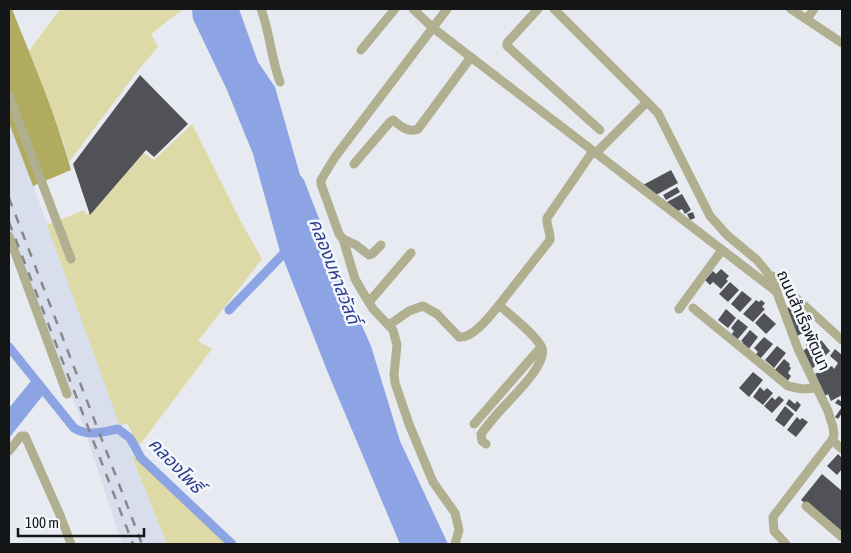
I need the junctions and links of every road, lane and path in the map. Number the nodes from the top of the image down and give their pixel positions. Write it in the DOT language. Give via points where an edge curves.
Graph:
graph roads {
  1 [pos="261,9"];
  2 [pos="395,9"];
  3 [pos="412,9"];
  4 [pos="448,9"];
  5 [pos="538,9"];
  6 [pos="554,9"];
  7 [pos="791,9"];
  8 [pos="814,9"];
  9 [pos="806,19"];
  10 [pos="433,28"];
  11 [pos="842,43"];
  12 [pos="361,50"];
  13 [pos="471,57"];
  14 [pos="280,82"];
  15 [pos="9,96"];
  16 [pos="647,102"];
  17 [pos="600,130"];
  18 [pos="595,152"];
  19 [pos="354,164"];
  20 [pos="9,236"];
  21 [pos="343,239"];
  22 [pos="381,245"];
  23 [pos="722,250"];
  24 [pos="411,253"];
  25 [pos="71,259"];
  26 [pos="13,261"];
  27 [pos="766,270"];
  28 [pos="777,292"];
  29 [pos="369,302"];
  30 [pos="499,305"];
  31 [pos="693,308"];
  32 [pos="679,309"];
  33 [pos="389,325"];
  34 [pos="842,340"];
  35 [pos="541,347"];
  36 [pos="817,388"];
  37 [pos="67,394"];
  38 [pos="842,422"];
  39 [pos="474,424"];
  40 [pos="833,427"];
  41 [pos="832,440"];
  42 [pos="486,444"];
  43 [pos="842,449"];
  44 [pos="9,451"];
  45 [pos="806,506"];
  46 [pos="842,537"];
  47 [pos="71,544"];
  48 [pos="455,544"];
  49 [pos="786,544"];
  1 -- 14 [label="street"];
  2 -- 12 [label="street"];
  3 -- 10 [label="street"];
  4 -- 10 [label="street"];
  5 -- 17 [label="street" via="507,46"];
  6 -- 16 [label="street, ถนนสำเร็จพัฒนา"];
  7 -- 9 [label="street"];
  8 -- 9 [label="street"];
  9 -- 11 [label="street"];
  10 -- 13 [label="street"];
  10 -- 21 [label="street" via="321,180"];
  13 -- 18 [label="street"];
  13 -- 19 [label="street" via="418,129 408,130 393,120"];
  15 -- 25 [label="street"];
  16 -- 18 [label="street"];
  16 -- 27 [label="street, ถนนสำเร็จพัฒนา" via="658,113 710,216"];
  18 -- 23 [label="street"];
  18 -- 30 [label="street" via="547,218 550,240"];
  20 -- 26 [label="street"];
  21 -- 22 [label="street" via="369,254"];
  21 -- 29 [label="street" via="356,279"];
  23 -- 28 [label="street"];
  23 -- 32 [label="street"];
  24 -- 29 [label="street"];
  26 -- 37 [label="street"];
  27 -- 28 [label="street, ถนนสำเร็จพัฒนา"];
  27 -- 34 [label="street"];
  28 -- 36 [label="street, ถนนสำเร็จพัฒนา" via="798,349"];
  29 -- 33 [label="street"];
  30 -- 33 [label="street" via="476,330 463,337 459,337 431,309 423,306"];
  30 -- 35 [label="street"];
  31 -- 36 [label="street" via="788,386"];
  33 -- 48 [label="street" via="397,345 396,383 433,482 455,513 459,530"];
  35 -- 39 [label="street"];
  35 -- 42 [label="street" via="541,361 481,434"];
  36 -- 40 [label="street, ถนนสำเร็จพัฒนา"];
  38 -- 40 [label="street"];
  40 -- 41 [label="street, ถนนสำเร็จพัฒนา"];
  41 -- 43 [label="street"];
  41 -- 49 [label="street" via="773,517 774,531"];
  44 -- 47 [label="street" via="21,436 25,436"];
  45 -- 46 [label="street"];
}
